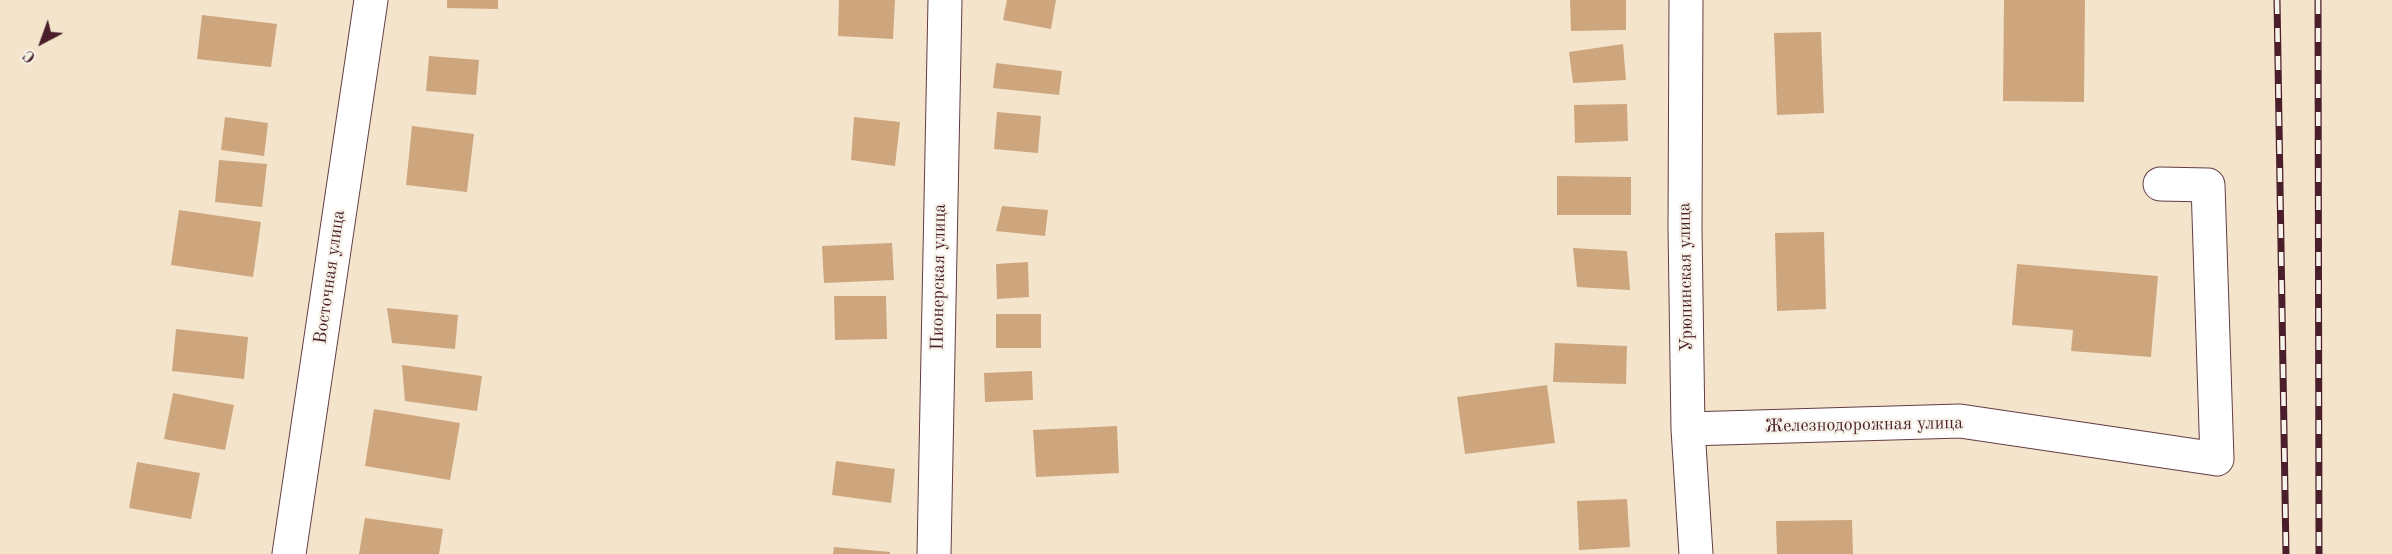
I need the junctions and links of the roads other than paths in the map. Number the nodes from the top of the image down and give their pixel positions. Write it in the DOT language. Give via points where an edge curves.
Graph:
graph roads {
  1 [pos="371,0"];
  2 [pos="945,0"];
  3 [pos="1686,0"];
  4 [pos="2160,184"];
  5 [pos="1688,429"];
  6 [pos="289,554"];
  7 [pos="934,554"];
  8 [pos="1696,554"];
  1 -- 6 [label="street, Восточная улица"];
  2 -- 7 [label="street, Пионерская улица"];
  3 -- 5 [label="street, Урюпинская улица"];
  4 -- 5 [label="street, Железнодорожная улица" via="2208,186 2217,459 1960,421"];
  5 -- 8 [label="street, Урюпинская улица"];
}
